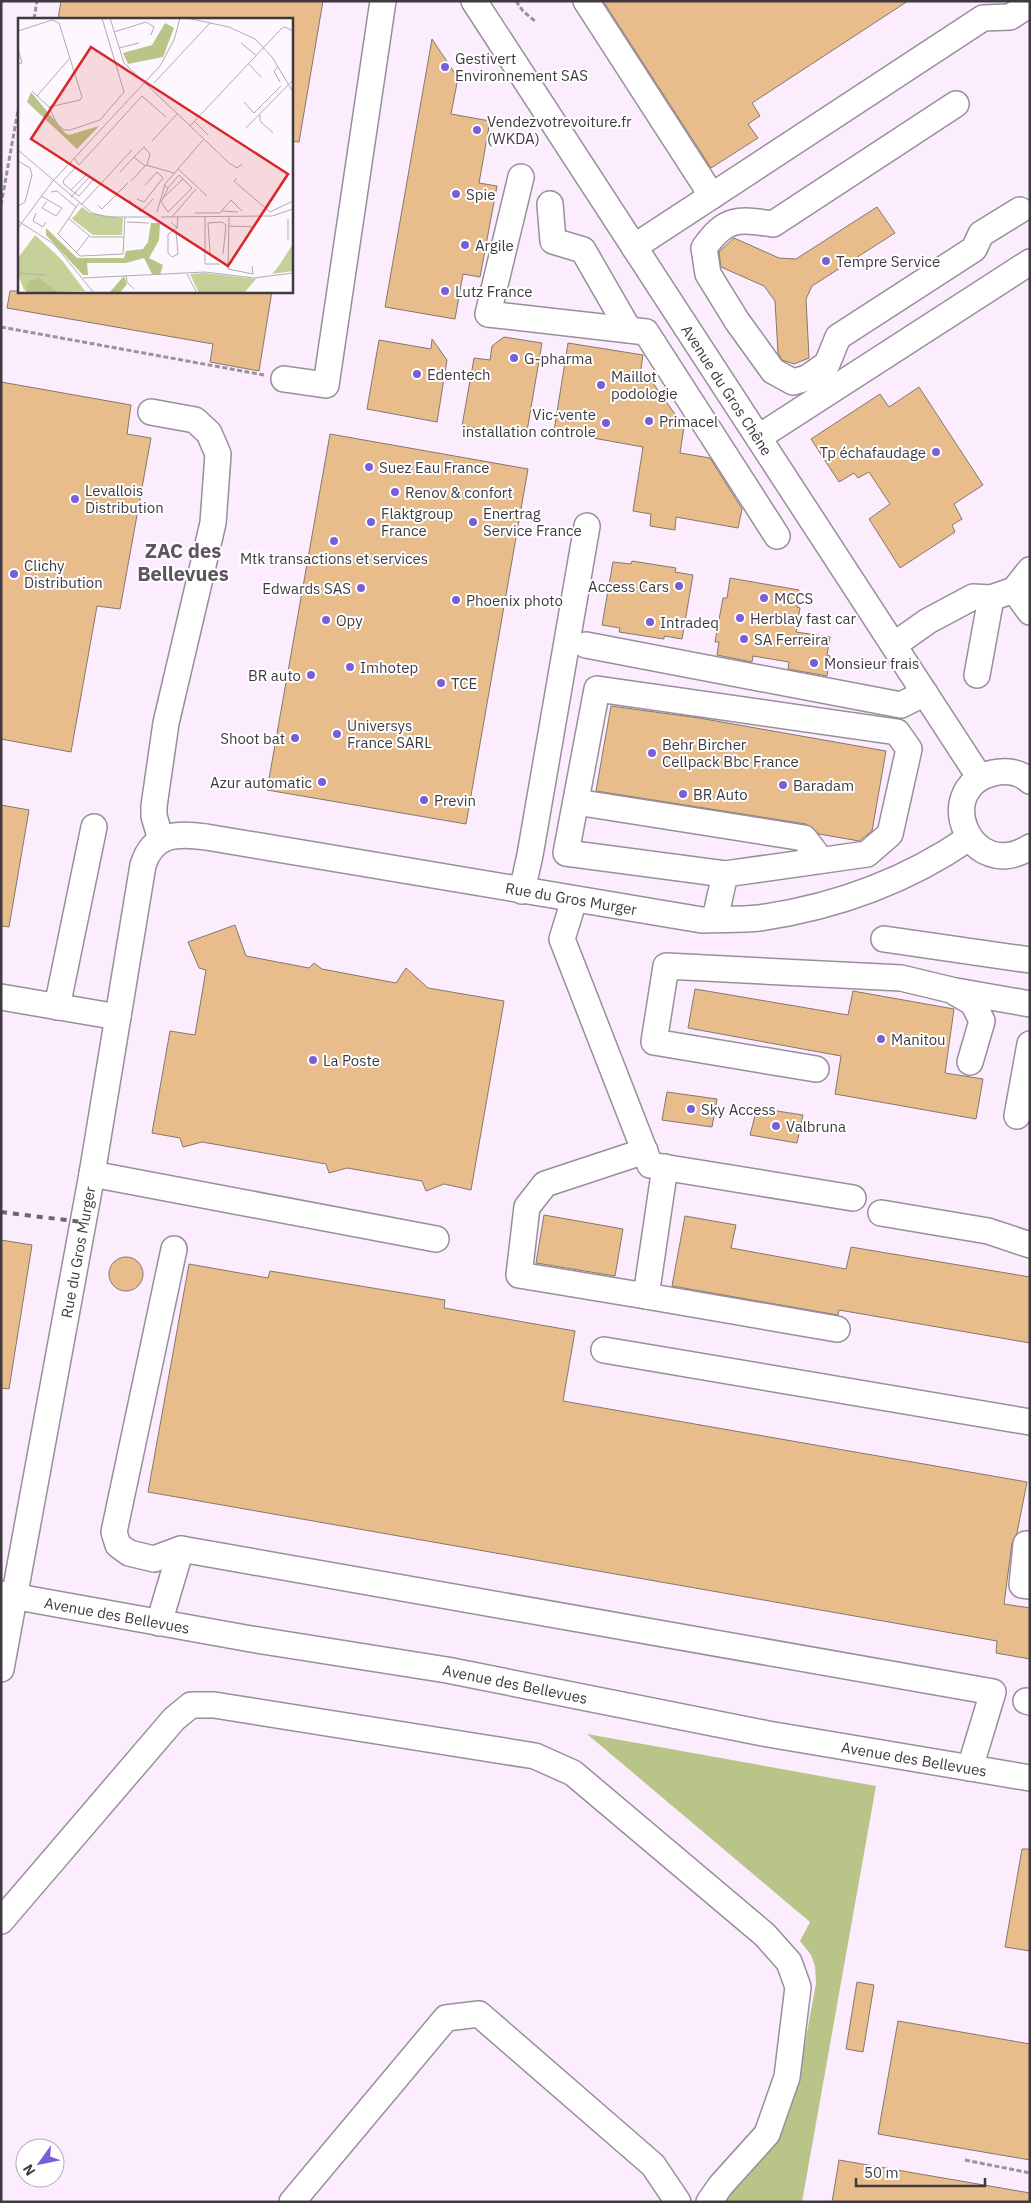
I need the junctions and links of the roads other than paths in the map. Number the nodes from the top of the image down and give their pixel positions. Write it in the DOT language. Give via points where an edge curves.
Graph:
graph roads {
  1 [pos="384,1"];
  2 [pos="474,1"];
  3 [pos="586,1"];
  4 [pos="1030,4"];
  5 [pos="956,104"];
  6 [pos="522,177"];
  7 [pos="712,196"];
  8 [pos="550,204"];
  9 [pos="1020,210"];
  10 [pos="634,247"];
  11 [pos="1030,262"];
  12 [pos="682,320"];
  13 [pos="640,334"];
  14 [pos="284,379"];
  15 [pos="151,412"];
  16 [pos="759,437"];
  17 [pos="587,526"];
  18 [pos="777,536"];
  19 [pos="1030,570"];
  20 [pos="1014,590"];
  21 [pos="991,598"];
  22 [pos="1030,612"];
  23 [pos="894,645"];
  24 [pos="586,646"];
  25 [pos="978,675"];
  26 [pos="925,693"];
  27 [pos="980,778"];
  28 [pos="1030,780"];
  29 [pos="576,802"];
  30 [pos="94,827"];
  31 [pos="969,838"];
  32 [pos="161,840"];
  33 [pos="1030,848"];
  34 [pos="821,860"];
  35 [pos="725,874"];
  36 [pos="522,891"];
  37 [pos="574,900"];
  38 [pos="714,919"];
  39 [pos="884,939"];
  40 [pos="912,943"];
  41 [pos="1030,960"];
  42 [pos="910,981"];
  43 [pos="950,990"];
  44 [pos="1,997"];
  45 [pos="1030,1004"];
  46 [pos="56,1007"];
  47 [pos="118,1017"];
  48 [pos="1030,1044"];
  49 [pos="970,1062"];
  50 [pos="816,1069"];
  51 [pos="1017,1116"];
  52 [pos="645,1151"];
  53 [pos="665,1168"];
  54 [pos="92,1174"];
  55 [pos="853,1198"];
  56 [pos="881,1213"];
  57 [pos="436,1239"];
  58 [pos="1030,1245"];
  59 [pos="174,1249"];
  60 [pos="646,1296"];
  61 [pos="837,1329"];
  62 [pos="604,1350"];
  63 [pos="1030,1422"];
  64 [pos="1029,1538"];
  65 [pos="181,1549"];
  66 [pos="1030,1586"];
  67 [pos="9,1596"];
  68 [pos="159,1623"];
  69 [pos="1,1669"];
  70 [pos="970,1768"];
  71 [pos="1030,1778"];
  72 [pos="1,1921"];
  73 [pos="292,2202"];
  74 [pos="678,2202"];
  75 [pos="709,2202"];
  1 -- 14 [label="street" via="326,385"];
  2 -- 10 [label="street, Avenue du Gros Chêne"];
  3 -- 7 [label="street"];
  4 -- 7 [label="street" via="1010,17 983,18"];
  5 -- 9 [label="street" via="773,224 731,222 716,230 704,248 708,274 773,371 793,382 807,378 827,364 838,337 974,249 981,234"];
  6 -- 13 [label="street" via="488,314"];
  7 -- 10 [label="street"];
  8 -- 13 [label="street" via="553,241 583,250"];
  10 -- 12 [label="street, Avenue du Gros Chêne"];
  11 -- 16 [label="street"];
  12 -- 13 [label="street"];
  12 -- 16 [label="street, Avenue du Gros Chêne"];
  13 -- 18 [label="street"];
  15 -- 32 [label="street" via="195,420 209,433 218,454 213,523 166,723 154,811"];
  16 -- 23 [label="street, Avenue du Gros Chêne"];
  17 -- 36 [label="street"];
  19 -- 20 [label="street"];
  20 -- 21 [label="street"];
  20 -- 22 [label="street"];
  21 -- 23 [label="street" via="973,597 928,621"];
  21 -- 25 [label="street"];
  23 -- 26 [label="street, Avenue du Gros Chêne"];
  24 -- 26 [label="street" via="901,705"];
  26 -- 27 [label="street, Avenue du Gros Chêne"];
  27 -- 28 [label="street" via="998,771"];
  27 -- 31 [label="street" via="968,790 962,806 962,823"];
  29 -- 34 [label="street" via="804,838"];
  29 -- 34 [label="street" via="597,689 897,732 909,749 890,834 867,854"];
  29 -- 35 [label="street" via="566,853"];
  30 -- 46 [label="street"];
  31 -- 33 [label="street" via="993,855 1013,855"];
  31 -- 38 [label="street, Rue du Gros Murger" via="912,872 824,906 758,918"];
  32 -- 36 [label="street, Rue du Gros Murger" via="176,836 206,837"];
  32 -- 47 [label="street, Rue du Gros Murger" via="147,853 143,865"];
  34 -- 35 [label="street"];
  35 -- 38 [label="street"];
  36 -- 37 [label="street, Rue du Gros Murger"];
  37 -- 38 [label="street, Rue du Gros Murger" via="702,920"];
  37 -- 52 [label="street" via="562,939"];
  39 -- 40 [label="street"];
  40 -- 41 [label="street"];
  40 -- 42 [label="street"];
  42 -- 43 [label="street"];
  42 -- 50 [label="street" via="666,966 654,1042"];
  43 -- 45 [label="street"];
  43 -- 49 [label="street" via="973,1003 982,1021"];
  44 -- 46 [label="street"];
  46 -- 47 [label="street"];
  47 -- 54 [label="street, Rue du Gros Murger"];
  48 -- 51 [label="street"];
  52 -- 53 [label="street" via="650,1165"];
  52 -- 60 [label="street" via="545,1184 527,1207 519,1275"];
  53 -- 55 [label="street"];
  53 -- 60 [label="street"];
  54 -- 57 [label="street"];
  54 -- 67 [label="street, Rue du Gros Murger" via="23,1545"];
  56 -- 58 [label="street" via="988,1231"];
  59 -- 65 [label="street" via="114,1532 118,1545 129,1552 154,1559"];
  60 -- 61 [label="street"];
  62 -- 63 [label="street"];
  64 -- 66 [label="street" via="1022,1585"];
  65 -- 68 [label="street"];
  65 -- 70 [label="street" via="993,1692"];
  67 -- 68 [label="street, Avenue des Bellevues"];
  67 -- 69 [label="street, Rue du Gros Murger"];
  68 -- 70 [label="street, Avenue des Bellevues" via="446,1670 768,1734"];
  70 -- 71 [label="street, Avenue des Bellevues"];
  72 -- 75 [label="street" via="174,1719 191,1705 214,1705 535,1756 573,1773 765,1935 789,1962 798,1988 787,2077 767,2134"];
  73 -- 74 [label="street" via="446,2018 479,2014 653,2165"];
}
